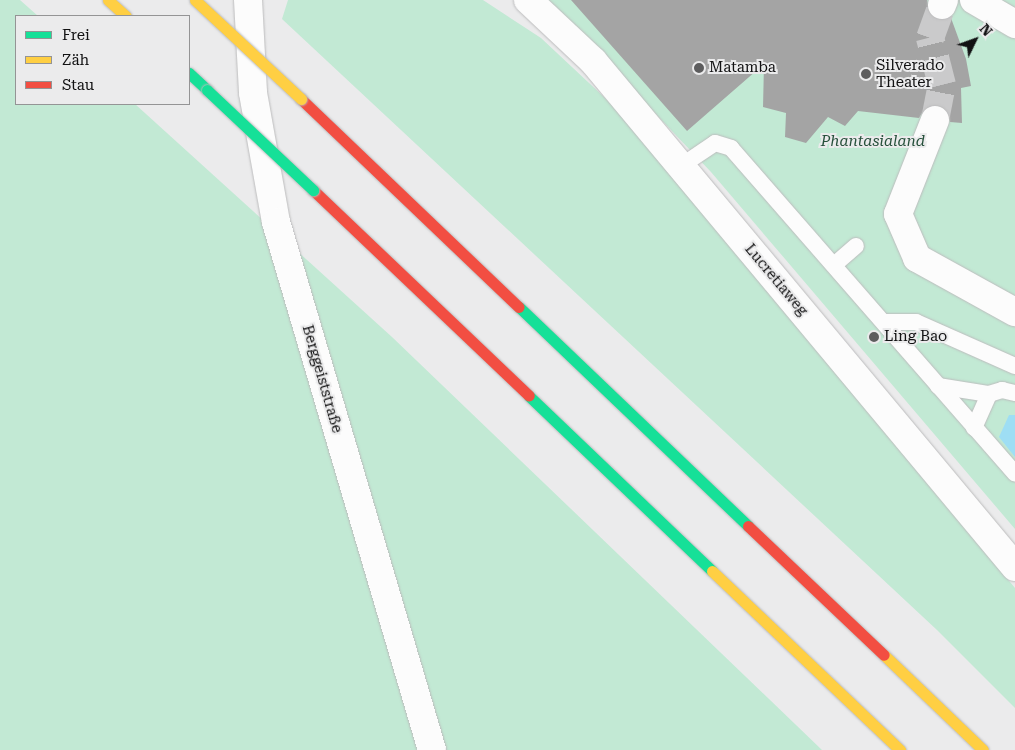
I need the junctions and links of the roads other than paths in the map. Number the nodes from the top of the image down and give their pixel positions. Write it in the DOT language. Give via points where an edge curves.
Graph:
graph roads {
  1 [pos="108,0"];
  2 [pos="196,0"];
  3 [pos="248,0"];
  4 [pos="528,0"];
  5 [pos="974,0"];
  6 [pos="125,15"];
  7 [pos="1015,24"];
  8 [pos="190,74"];
  9 [pos="934,120"];
  10 [pos="681,166"];
  11 [pos="856,246"];
  12 [pos="834,265"];
  13 [pos="1015,312"];
  14 [pos="884,322"];
  15 [pos="1015,366"];
  16 [pos="938,386"];
  17 [pos="1015,392"];
  18 [pos="989,394"];
  19 [pos="974,428"];
  20 [pos="1015,474"];
  21 [pos="1015,568"];
  22 [pos="432,750"];
  23 [pos="900,750"];
  24 [pos="983,750"];
  1 -- 6 [label="highway"];
  2 -- 24 [label="highway, bridge"];
  3 -- 22 [label="street, Berggeiststraße" via="252,93 276,222"];
  4 -- 10 [label="street, Lucretiaweg" via="592,61"];
  5 -- 7 [label="street"];
  8 -- 23 [label="highway, bridge"];
  9 -- 13 [label="street" via="898,214 916,258"];
  10 -- 12 [label="lane" via="715,142 731,148"];
  10 -- 21 [label="street, Lucretiaweg"];
  11 -- 12 [label="lane"];
  12 -- 14 [label="lane"];
  14 -- 15 [label="lane" via="916,322"];
  14 -- 16 [label="lane"];
  16 -- 18 [label="lane"];
  16 -- 19 [label="lane"];
  17 -- 18 [label="lane" via="1002,390"];
  18 -- 19 [label="lane"];
  19 -- 20 [label="lane"];
}
